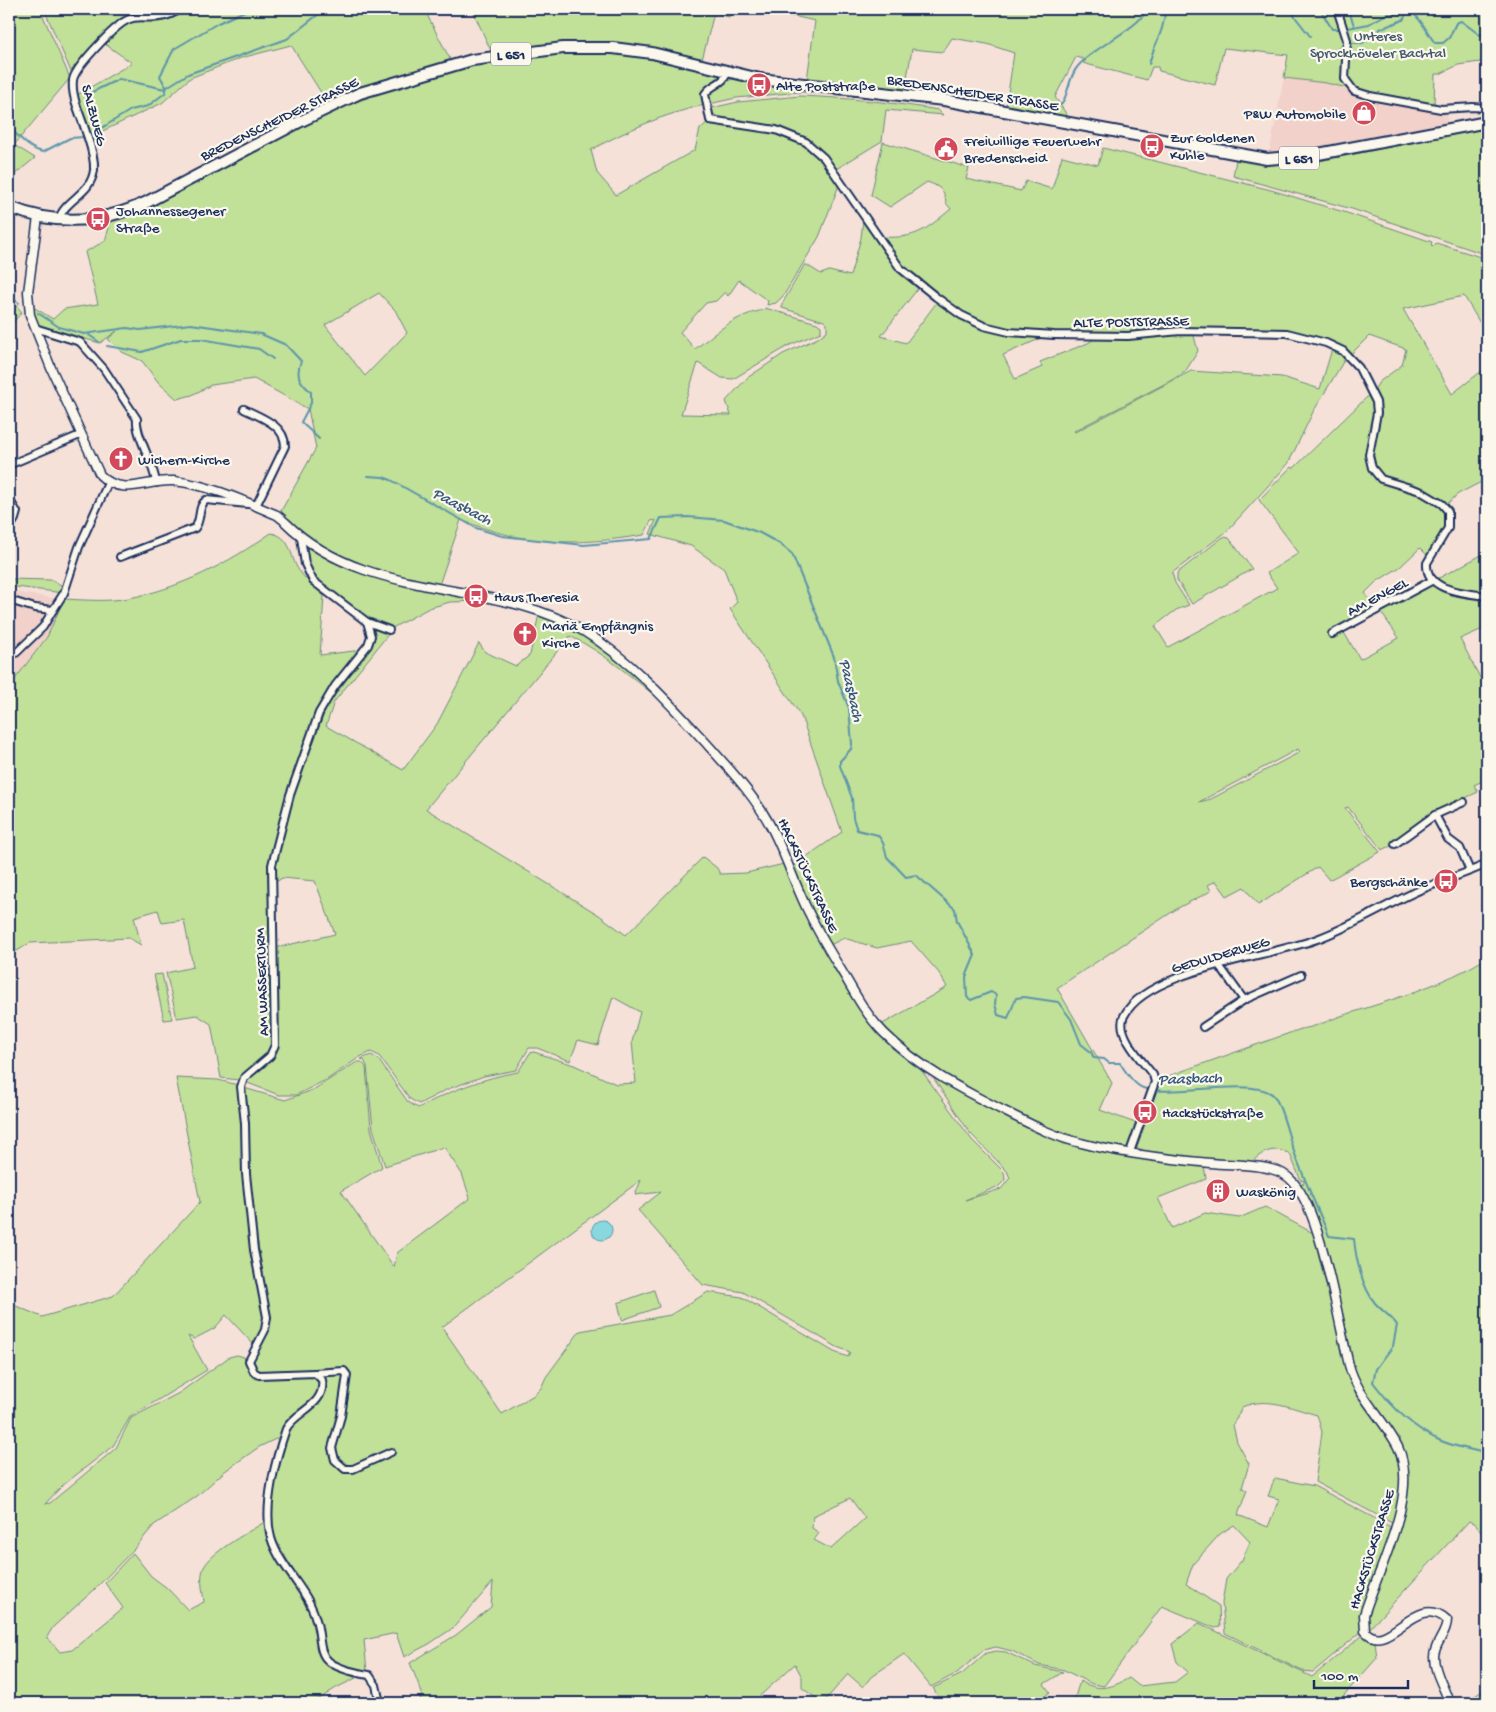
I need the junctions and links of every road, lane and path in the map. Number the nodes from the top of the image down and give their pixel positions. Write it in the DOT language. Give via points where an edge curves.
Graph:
graph roads {
  1 [pos="180,9"];
  2 [pos="1337,9"];
  3 [pos="728,71"];
  4 [pos="1487,108"];
  5 [pos="1487,122"];
  6 [pos="9,207"];
  7 [pos="38,217"];
  8 [pos="58,221"];
  9 [pos="35,328"];
  10 [pos="244,409"];
  11 [pos="80,435"];
  12 [pos="9,465"];
  13 [pos="108,483"];
  14 [pos="156,483"];
  15 [pos="9,499"];
  16 [pos="252,505"];
  17 [pos="9,529"];
  18 [pos="301,538"];
  19 [pos="120,557"];
  20 [pos="1433,580"];
  21 [pos="1487,596"];
  22 [pos="9,600"];
  23 [pos="53,610"];
  24 [pos="367,622"];
  25 [pos="389,630"];
  26 [pos="1332,634"];
  27 [pos="16,653"];
  28 [pos="1464,802"];
  29 [pos="1435,815"];
  30 [pos="1396,844"];
  31 [pos="1487,864"];
  32 [pos="1470,871"];
  33 [pos="1218,964"];
  34 [pos="1301,975"];
  35 [pos="1244,1000"];
  36 [pos="1204,1027"];
  37 [pos="1130,1152"];
  38 [pos="315,1373"];
  39 [pos="391,1452"];
  40 [pos="380,1703"];
  41 [pos="1449,1703"];
  1 -- 8 [label="street, SALZWEG" via="160,19 138,17 124,21 75,74 73,84 94,159 92,179 80,197 65,206"];
  2 -- 4 [label="street" via="1347,40 1345,78 1354,91 1441,109"];
  3 -- 5 [label="main road, BREDENSCHEIDER STRASSE / L 651" via="770,81 944,100 1267,158 1313,155"];
  3 -- 8 [label="main road, BREDENSCHEIDER STRASSE / L 651" via="652,53 612,48 563,48 464,62 398,80 340,102 135,208 98,219"];
  3 -- 20 [label="street, ALTE POSTSTRASSE" via="723,82 706,92 710,120 776,130 806,142 824,158 900,268 976,323 1009,332 1054,335 1128,336 1180,331 1287,333 1326,343 1343,352 1359,368 1376,402 1369,455 1372,468 1381,479 1420,491 1448,511 1448,528 1427,563"];
  6 -- 7 [label="main road, BREDENSCHEIDER STRASSE / L 651"];
  7 -- 8 [label="main road, BREDENSCHEIDER STRASSE / L 651"];
  7 -- 9 [label="street" via="28,292 29,312"];
  9 -- 11 [label="street"];
  9 -- 14 [label="street" via="80,342 104,369 137,419 136,426"];
  10 -- 16 [label="street" via="281,431 285,438 285,446"];
  11 -- 12 [label="street"];
  11 -- 13 [label="street"];
  13 -- 14 [label="street, HACKSTÜCKSTRASSE" via="124,487"];
  13 -- 23 [label="street" via="79,547 64,593"];
  14 -- 16 [label="street, HACKSTÜCKSTRASSE" via="172,481 199,486"];
  15 -- 17 [label="street" via="17,512"];
  16 -- 18 [label="street, HACKSTÜCKSTRASSE" via="277,515"];
  16 -- 19 [label="street" via="206,500 195,528"];
  18 -- 24 [label="street" via="304,564 313,581"];
  18 -- 37 [label="street, HACKSTÜCKSTRASSE" via="338,561 380,575 533,609 586,633 667,701 764,813 810,916 865,1009 886,1034 932,1072 1025,1121 1068,1140"];
  20 -- 21 [label="street" via="1449,589"];
  20 -- 26 [label="street, AM ENGEL"];
  22 -- 23 [label="street"];
  23 -- 27 [label="street" via="44,627"];
  24 -- 25 [label="street"];
  24 -- 38 [label="street, AM WASSERTURM" via="371,640 323,706 290,795 271,876 275,1045 270,1056 244,1078 240,1087 245,1118 245,1167 250,1213 267,1317 265,1330 249,1358 250,1364 259,1375"];
  28 -- 29 [label="street"];
  29 -- 30 [label="street"];
  29 -- 32 [label="street" via="1448,839 1460,848"];
  31 -- 32 [label="street, GEDULDERWEG"];
  32 -- 33 [label="street, GEDULDERWEG" via="1413,893 1315,940"];
  33 -- 35 [label="street"];
  33 -- 37 [label="street, GEDULDERWEG" via="1154,987 1124,1016 1123,1032 1153,1075 1153,1090"];
  34 -- 35 [label="street"];
  35 -- 36 [label="street"];
  37 -- 41 [label="street, HACKSTÜCKSTRASSE" via="1270,1168 1287,1176 1301,1192 1323,1254 1351,1374 1397,1445 1404,1470 1400,1512 1364,1615 1364,1631 1369,1636 1388,1635 1419,1614 1432,1612 1442,1615 1447,1626 1436,1644 1434,1657"];
  38 -- 39 [label="street, AM WASSERTURM" via="339,1370 347,1375 332,1448 337,1464 345,1469 356,1468"];
  38 -- 40 [label="street" via="322,1380 321,1393 310,1408 289,1423 283,1437 270,1496 270,1534 283,1562 310,1603 321,1651 327,1661 369,1675"];
}
